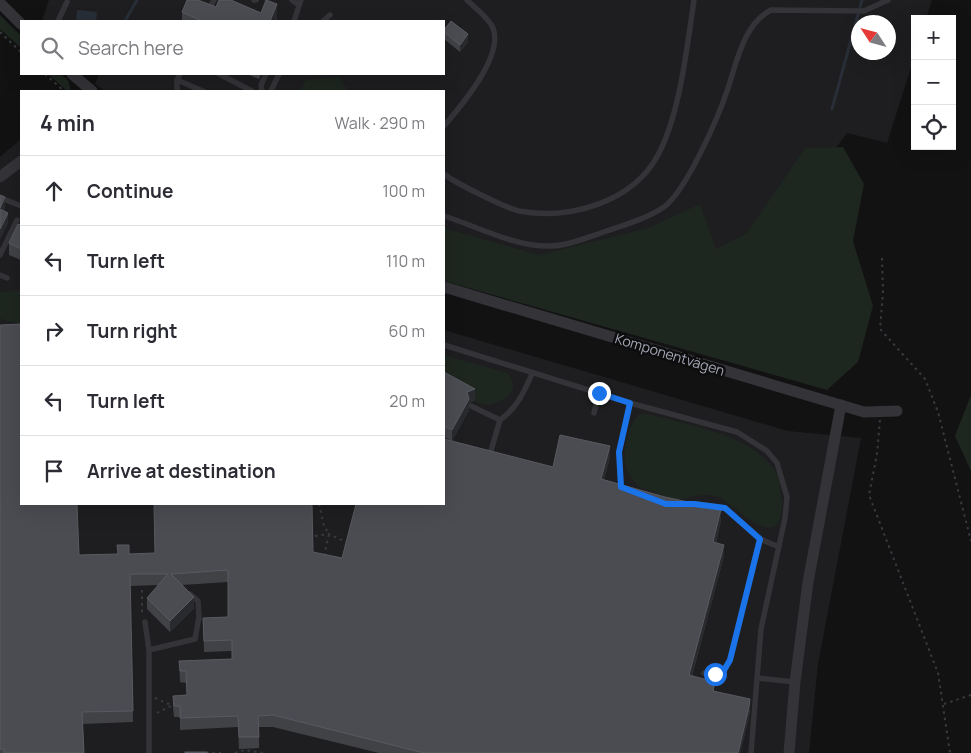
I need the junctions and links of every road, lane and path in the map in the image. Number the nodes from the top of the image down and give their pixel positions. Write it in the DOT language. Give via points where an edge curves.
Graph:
graph roads {
  1 [pos="214,0"];
  2 [pos="292,0"];
  3 [pos="467,0"];
  4 [pos="694,0"];
  5 [pos="888,0"];
  6 [pos="67,2"];
  7 [pos="300,2"];
  8 [pos="0,3"];
  9 [pos="208,13"];
  10 [pos="330,15"];
  11 [pos="58,20"];
  12 [pos="294,20"];
  13 [pos="324,20"];
  14 [pos="20,23"];
  15 [pos="0,32"];
  16 [pos="20,51"];
  17 [pos="46,75"];
  18 [pos="73,75"];
  19 [pos="180,75"];
  20 [pos="221,75"];
  21 [pos="266,75"];
  22 [pos="279,75"];
  23 [pos="177,80"];
  24 [pos="63,90"];
  25 [pos="90,90"];
  26 [pos="177,90"];
  27 [pos="201,90"];
  28 [pos="250,90"];
  29 [pos="262,90"];
  30 [pos="271,90"];
  31 [pos="445,125"];
  32 [pos="20,162"];
  33 [pos="2,173"];
  34 [pos="445,175"];
  35 [pos="1,198"];
  36 [pos="20,206"];
  37 [pos="445,216"];
  38 [pos="17,220"];
  39 [pos="0,255"];
  40 [pos="882,258"];
  41 [pos="0,275"];
  42 [pos="7,278"];
  43 [pos="445,287"];
  44 [pos="445,345"];
  45 [pos="532,374"];
  46 [pos="599,393"];
  47 [pos="630,403"];
  48 [pos="471,406"];
  49 [pos="842,406"];
  50 [pos="898,411"];
  51 [pos="594,413"];
  52 [pos="880,413"];
  53 [pos="500,420"];
  54 [pos="490,454"];
  55 [pos="630,490"];
  56 [pos="685,504"];
  57 [pos="318,505"];
  58 [pos="329,534"];
  59 [pos="315,536"];
  60 [pos="760,539"];
  61 [pos="971,541"];
  62 [pos="346,542"];
  63 [pos="779,547"];
  64 [pos="322,560"];
  65 [pos="142,590"];
  66 [pos="190,594"];
  67 [pos="145,622"];
  68 [pos="149,650"];
  69 [pos="704,673"];
  70 [pos="757,678"];
  71 [pos="795,682"];
  72 [pos="150,695"];
  73 [pos="971,695"];
  74 [pos="181,703"];
  75 [pos="944,704"];
  76 [pos="171,705"];
  77 [pos="150,716"];
  78 [pos="149,753"];
  79 [pos="200,753"];
  80 [pos="221,753"];
  81 [pos="235,753"];
  82 [pos="263,753"];
  83 [pos="751,753"];
  84 [pos="789,753"];
  85 [pos="950,753"];
  1 -- 9 [label="lane"];
  2 -- 7 [label="lane"];
  3 -- 31 [label="lane" via="493,27 496,40 469,96"];
  4 -- 34 [label="lane" via="670,122 658,155 630,188 607,201 560,214 517,211"];
  5 -- 37 [label="lane" via="864,11 772,10 761,16 737,57 727,91 682,185 665,206 632,223 574,242 546,246 500,236"];
  6 -- 11 [label="lane"];
  7 -- 12 [label="lane"];
  8 -- 14 [label="street"];
  10 -- 13 [label="lane"];
  15 -- 16 [label="path"];
  17 -- 24 [label="path"];
  18 -- 25 [label="street"];
  19 -- 23 [label="lane"];
  20 -- 28 [label="lane"];
  21 -- 29 [label="lane"];
  22 -- 30 [label="lane"];
  23 -- 26 [label="lane"];
  23 -- 27 [label="lane"];
  32 -- 33 [label="street"];
  35 -- 36 [label="lane"];
  38 -- 39 [label="lane"];
  40 -- 61 [label="path" via="880,329 925,379 938,412"];
  41 -- 42 [label="lane"];
  43 -- 49 [label="street, Komponentvägen"];
  44 -- 45 [label="lane"];
  45 -- 46 [label="lane"];
  45 -- 53 [label="lane" via="511,412"];
  46 -- 47 [label="lane"];
  46 -- 51 [label="lane"];
  47 -- 55 [label="lane" via="619,452 621,487"];
  47 -- 63 [label="lane" via="737,432 767,451 779,470 786,497"];
  48 -- 53 [label="lane"];
  49 -- 52 [label="street, Komponentvägen"];
  49 -- 71 [label="street" via="808,582"];
  50 -- 52 [label="street, Komponentvägen"];
  52 -- 75 [label="path" via="869,495 938,672"];
  53 -- 54 [label="lane"];
  56 -- 60 [label="lane" via="725,508"];
  57 -- 58 [label="path"];
  58 -- 59 [label="path"];
  58 -- 62 [label="path"];
  58 -- 64 [label="path"];
  60 -- 63 [label="lane"];
  60 -- 69 [label="lane" via="730,660 723,672"];
  63 -- 70 [label="lane" via="761,629"];
  65 -- 67 [label="path"];
  66 -- 68 [label="lane" via="198,601 195,639"];
  67 -- 68 [label="lane"];
  68 -- 72 [label="lane"];
  70 -- 71 [label="lane"];
  70 -- 83 [label="lane"];
  71 -- 84 [label="street"];
  72 -- 76 [label="path"];
  72 -- 77 [label="lane"];
  73 -- 75 [label="path"];
  74 -- 76 [label="path"];
  75 -- 85 [label="path"];
  76 -- 77 [label="path"];
  77 -- 78 [label="lane"];
  79 -- 80 [label="path"];
  81 -- 82 [label="path" via="245,750"];
}
